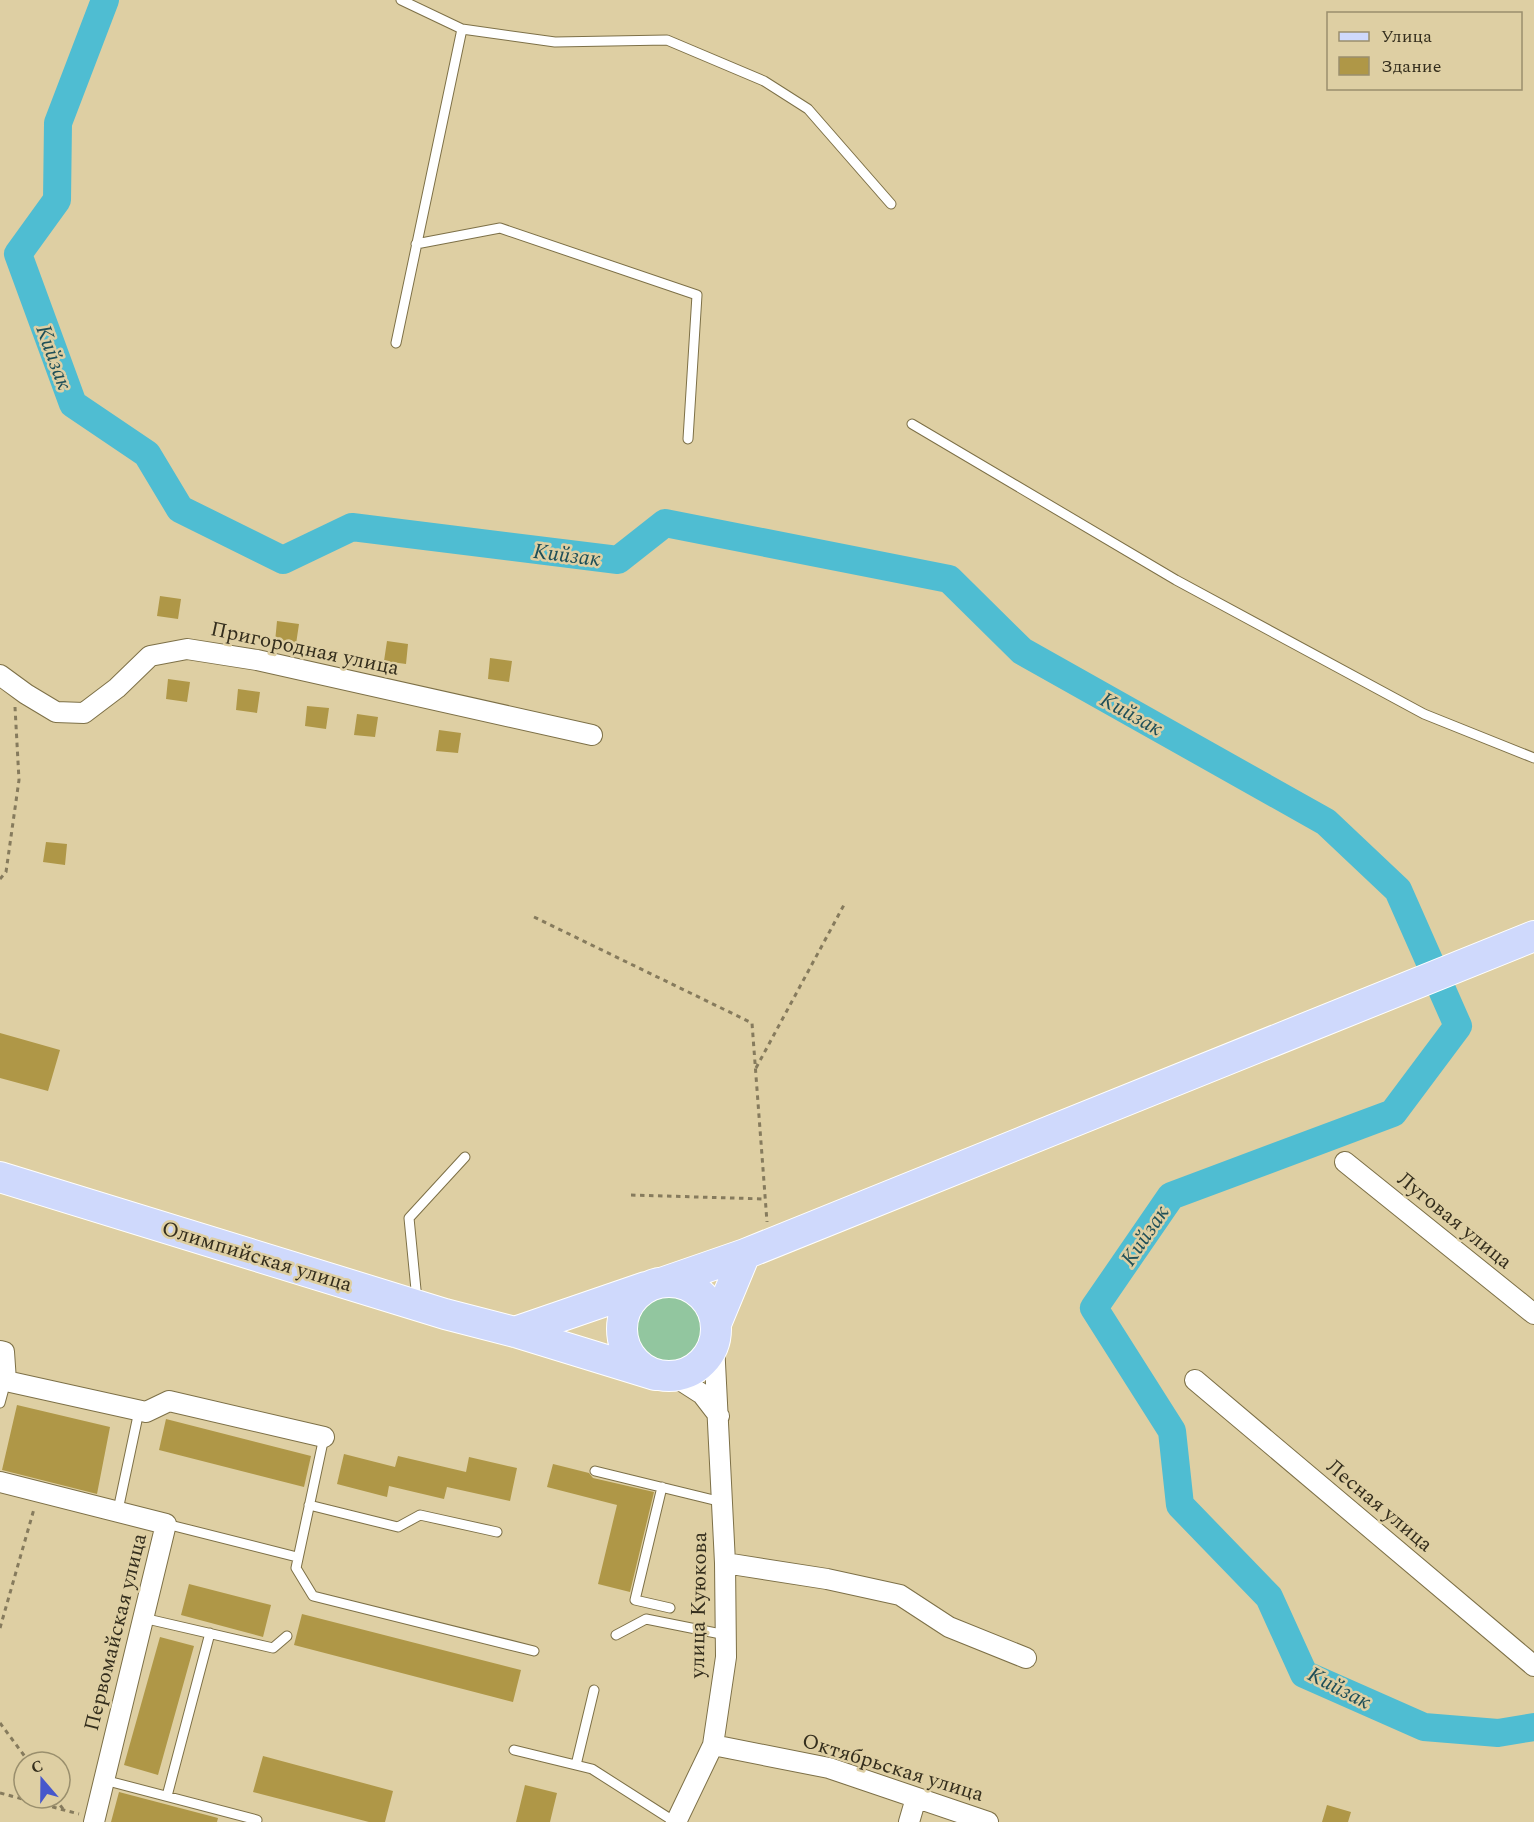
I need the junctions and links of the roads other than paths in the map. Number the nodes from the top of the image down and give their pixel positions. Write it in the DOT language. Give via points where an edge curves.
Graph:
graph roads {
  1 [pos="401,0"];
  2 [pos="462,29"];
  3 [pos="891,204"];
  4 [pos="416,244"];
  5 [pos="396,344"];
  6 [pos="912,424"];
  7 [pos="688,439"];
  8 [pos="7,680"];
  9 [pos="592,735"];
  10 [pos="1534,758"];
  11 [pos="1527,939"];
  12 [pos="465,1157"];
  13 [pos="1345,1162"];
  14 [pos="0,1177"];
  15 [pos="757,1249"];
  16 [pos="655,1284"];
  17 [pos="418,1305"];
  18 [pos="1534,1314"];
  19 [pos="515,1332"];
  20 [pos="715,1333"];
  21 [pos="0,1351"];
  22 [pos="664,1376"];
  23 [pos="1195,1380"];
  24 [pos="6,1381"];
  25 [pos="0,1403"];
  26 [pos="139,1411"];
  27 [pos="719,1416"];
  28 [pos="324,1437"];
  29 [pos="595,1471"];
  30 [pos="0,1482"];
  31 [pos="662,1487"];
  32 [pos="722,1502"];
  33 [pos="309,1505"];
  34 [pos="118,1510"];
  35 [pos="166,1524"];
  36 [pos="497,1532"];
  37 [pos="297,1557"];
  38 [pos="725,1563"];
  39 [pos="670,1608"];
  40 [pos="143,1618"];
  41 [pos="210,1633"];
  42 [pos="616,1635"];
  43 [pos="726,1635"];
  44 [pos="287,1636"];
  45 [pos="534,1651"];
  46 [pos="1026,1658"];
  47 [pos="1534,1666"];
  48 [pos="594,1690"];
  49 [pos="713,1745"];
  50 [pos="514,1750"];
  51 [pos="576,1765"];
  52 [pos="104,1780"];
  53 [pos="167,1796"];
  54 [pos="916,1798"];
  55 [pos="94,1820"];
  56 [pos="257,1821"];
  57 [pos="676,1822"];
  58 [pos="909,1822"];
  59 [pos="988,1822"];
  1 -- 2 [label="lane"];
  2 -- 3 [label="lane" via="555,42 667,40 764,81 808,110"];
  2 -- 4 [label="lane"];
  4 -- 5 [label="lane"];
  4 -- 7 [label="lane" via="500,228 697,296"];
  6 -- 10 [label="lane" via="1176,580 1424,714"];
  8 -- 9 [label="street, Пригородная улица" via="56,712 84,713 150,656 187,649 257,660"];
  11 -- 15 [label="main road"];
  12 -- 17 [label="lane" via="409,1218"];
  13 -- 18 [label="street, Луговая улица"];
  14 -- 17 [label="main road, Олимпийская улица"];
  15 -- 16 [label="main road"];
  15 -- 20 [label="main road"];
  16 -- 19 [label="main road"];
  16 -- 20 [label="main road" via="682,1283 699,1292 711,1306"];
  16 -- 22 [label="main road" via="632,1299 623,1316 621,1334 627,1352 639,1366"];
  17 -- 19 [label="main road, Олимпийская улица"];
  19 -- 22 [label="main road, Олимпийская улица"];
  20 -- 22 [label="main road" via="706,1359 691,1371"];
  20 -- 27 [label="street, улица Куюкова"];
  21 -- 24 [label="street" via="4,1352"];
  22 -- 27 [label="street" via="702,1394"];
  23 -- 47 [label="street, Лесная улица"];
  24 -- 25 [label="lane"];
  24 -- 26 [label="street"];
  26 -- 28 [label="street" via="146,1412 169,1401"];
  26 -- 34 [label="lane"];
  27 -- 32 [label="street, улица Куюкова"];
  28 -- 33 [label="lane"];
  29 -- 31 [label="lane"];
  30 -- 34 [label="street, Первомайская улица"];
  31 -- 32 [label="lane"];
  31 -- 39 [label="lane" via="635,1599"];
  32 -- 38 [label="street, улица Куюкова"];
  33 -- 36 [label="lane" via="398,1527 420,1515"];
  33 -- 37 [label="lane"];
  34 -- 35 [label="street, Первомайская улица"];
  35 -- 37 [label="lane, Первомайская улица"];
  35 -- 40 [label="street, Первомайская улица"];
  37 -- 45 [label="lane" via="296,1568 313,1596"];
  38 -- 43 [label="street, улица Куюкова"];
  38 -- 46 [label="street" via="900,1595 949,1627"];
  40 -- 41 [label="lane"];
  40 -- 52 [label="street, Первомайская улица"];
  41 -- 44 [label="lane" via="273,1648"];
  41 -- 53 [label="lane"];
  42 -- 43 [label="lane" via="646,1619"];
  43 -- 49 [label="street, улица Куюкова"];
  48 -- 51 [label="lane"];
  49 -- 54 [label="street, Октябрьская улица" via="829,1768"];
  49 -- 57 [label="street, улица Куюкова"];
  50 -- 51 [label="lane"];
  51 -- 57 [label="lane" via="592,1769"];
  52 -- 53 [label="lane"];
  52 -- 55 [label="street, Первомайская улица"];
  53 -- 56 [label="lane"];
  54 -- 58 [label="street"];
  54 -- 59 [label="street, Октябрьская улица"];
}
